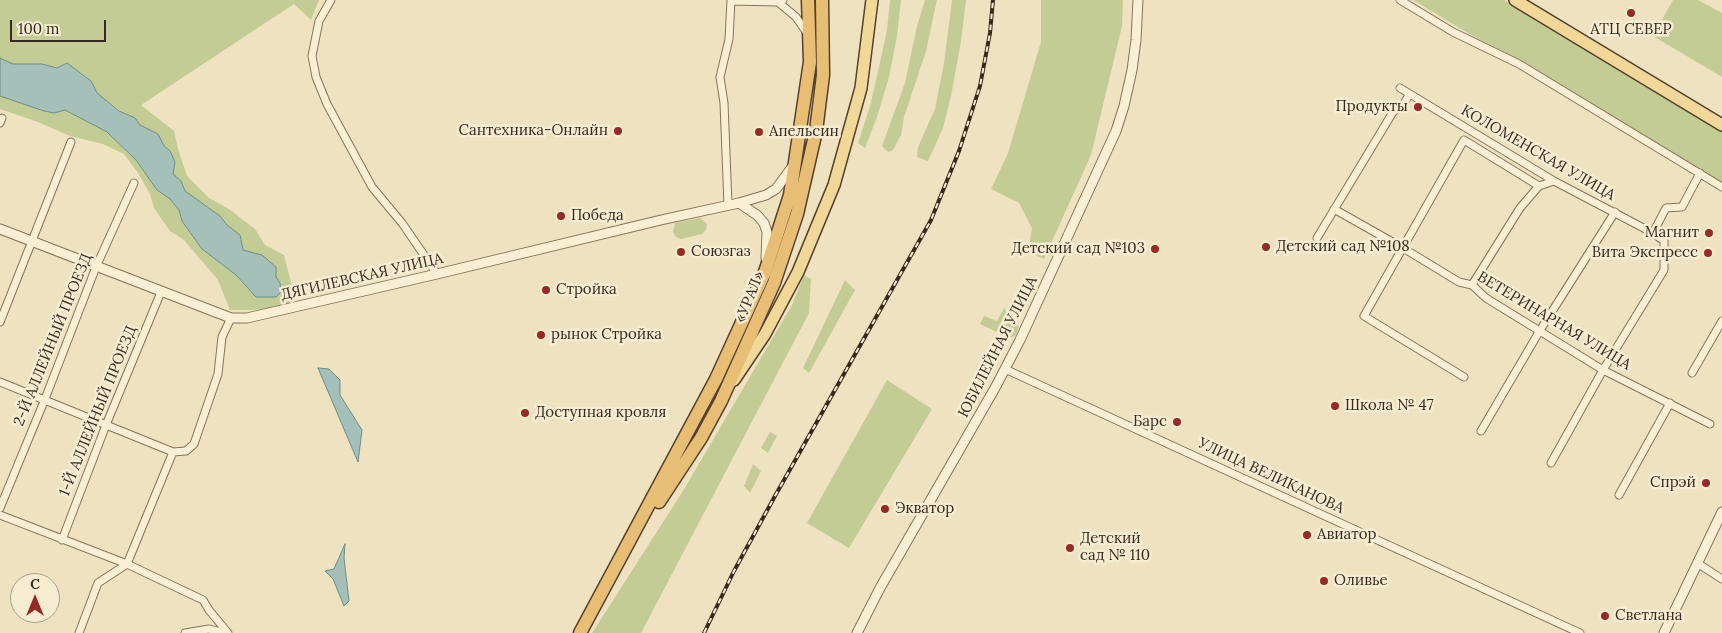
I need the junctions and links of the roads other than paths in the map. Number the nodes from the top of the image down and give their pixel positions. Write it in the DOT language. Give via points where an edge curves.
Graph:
graph roads {
  1 [pos="331,0"];
  2 [pos="731,0"];
  3 [pos="808,0"];
  4 [pos="822,0"];
  5 [pos="872,0"];
  6 [pos="1138,0"];
  7 [pos="1400,0"];
  8 [pos="1515,0"];
  9 [pos="1530,0"];
  10 [pos="781,1"];
  11 [pos="809,36"];
  12 [pos="1400,88"];
  13 [pos="1409,94"];
  14 [pos="1722,116"];
  15 [pos="1722,126"];
  16 [pos="71,142"];
  17 [pos="795,162"];
  18 [pos="1700,173"];
  19 [pos="1554,181"];
  20 [pos="134,183"];
  21 [pos="1539,186"];
  22 [pos="1722,187"];
  23 [pos="739,203"];
  24 [pos="728,205"];
  25 [pos="1334,209"];
  26 [pos="1615,212"];
  27 [pos="0,229"];
  28 [pos="1653,233"];
  29 [pos="1317,238"];
  30 [pos="32,242"];
  31 [pos="1403,248"];
  32 [pos="96,267"];
  33 [pos="765,272"];
  34 [pos="437,274"];
  35 [pos="1472,285"];
  36 [pos="161,292"];
  37 [pos="230,318"];
  38 [pos="1722,321"];
  39 [pos="0,322"];
  40 [pos="1539,332"];
  41 [pos="1005,369"];
  42 [pos="1603,370"];
  43 [pos="1692,373"];
  44 [pos="1464,376"];
  45 [pos="0,382"];
  46 [pos="44,399"];
  47 [pos="721,401"];
  48 [pos="1670,403"];
  49 [pos="106,424"];
  50 [pos="1710,424"];
  51 [pos="1481,431"];
  52 [pos="173,452"];
  53 [pos="1551,464"];
  54 [pos="1619,495"];
  55 [pos="0,508"];
  56 [pos="1722,512"];
  57 [pos="0,515"];
  58 [pos="62,540"];
  59 [pos="1698,563"];
  60 [pos="127,564"];
  61 [pos="612,573"];
  62 [pos="1722,579"];
  63 [pos="79,633"];
  64 [pos="185,633"];
  65 [pos="226,633"];
  66 [pos="580,633"];
  67 [pos="857,633"];
  68 [pos="1580,633"];
  69 [pos="1664,633"];
  1 -- 34 [label="street" via="317,30 312,56 316,77 372,187"];
  2 -- 10 [label="street"];
  2 -- 24 [label="street" via="729,39 720,78"];
  3 -- 11 [label="highway, «УРАЛ»"];
  4 -- 47 [label="highway, «УРАЛ»" via="823,75 816,131 797,214 774,283"];
  5 -- 47 [label="main road" via="861,88 834,185 798,272 765,334"];
  6 -- 41 [label="street, ЮБИЛЕЙНАЯ УЛИЦА" via="1132,70 1116,130"];
  7 -- 18 [label="street" via="1453,32 1519,64"];
  8 -- 15 [label="main road"];
  9 -- 14 [label="main road"];
  10 -- 11 [label="street"];
  11 -- 17 [label="highway, «УРАЛ»" via="810,62"];
  12 -- 13 [label="street, КОЛОМЕНСКАЯ УЛИЦА"];
  13 -- 19 [label="street, КОЛОМЕНСКАЯ УЛИЦА"];
  13 -- 25 [label="street" via="1403,105 1393,112"];
  16 -- 30 [label="street"];
  17 -- 23 [label="street, ДЯГИЛЕВСКАЯ УЛИЦА" via="776,189"];
  17 -- 33 [label="highway, «УРАЛ»" via="790,195"];
  18 -- 22 [label="street"];
  18 -- 28 [label="street" via="1682,207 1666,208"];
  19 -- 21 [label="street"];
  19 -- 26 [label="street, КОЛОМЕНСКАЯ УЛИЦА"];
  20 -- 32 [label="street, 2-Й АЛЛЕЙНЫЙ ПРОЕЗД"];
  21 -- 31 [label="street" via="1464,140"];
  21 -- 35 [label="street" via="1520,208"];
  23 -- 24 [label="street, ДЯГИЛЕВСКАЯ УЛИЦА"];
  23 -- 33 [label="street" via="764,223 767,232"];
  24 -- 34 [label="street, ДЯГИЛЕВСКАЯ УЛИЦА"];
  25 -- 29 [label="street"];
  25 -- 31 [label="street, ВЕТЕРИНАРНАЯ УЛИЦА"];
  26 -- 28 [label="street, КОЛОМЕНСКАЯ УЛИЦА"];
  26 -- 40 [label="street"];
  27 -- 30 [label="street, ДЯГИЛЕВСКАЯ УЛИЦА"];
  28 -- 42 [label="street, КОЛОМЕНСКАЯ УЛИЦА" via="1664,241 1664,270"];
  30 -- 32 [label="street, ДЯГИЛЕВСКАЯ УЛИЦА"];
  30 -- 39 [label="street"];
  31 -- 35 [label="street, ВЕТЕРИНАРНАЯ УЛИЦА" via="1459,282"];
  31 -- 44 [label="street" via="1364,316"];
  32 -- 36 [label="street, ДЯГИЛЕВСКАЯ УЛИЦА"];
  32 -- 46 [label="street, 2-Й АЛЛЕЙНЫЙ ПРОЕЗД"];
  33 -- 61 [label="highway, «УРАЛ»" via="716,379"];
  34 -- 37 [label="street, ДЯГИЛЕВСКАЯ УЛИЦА" via="247,318"];
  35 -- 40 [label="street, ВЕТЕРИНАРНАЯ УЛИЦА" via="1486,298"];
  36 -- 37 [label="street, ДЯГИЛЕВСКАЯ УЛИЦА"];
  36 -- 49 [label="street, 1-Й АЛЛЕЙНЫЙ ПРОЕЗД"];
  37 -- 52 [label="street" via="222,338 218,374 194,444 186,451"];
  38 -- 43 [label="street"];
  40 -- 42 [label="street, ВЕТЕРИНАРНАЯ УЛИЦА"];
  40 -- 51 [label="street"];
  41 -- 67 [label="street, ЮБИЛЕЙНАЯ УЛИЦА"];
  41 -- 68 [label="street, УЛИЦА ВЕЛИКАНОВА"];
  42 -- 48 [label="street, ВЕТЕРИНАРНАЯ УЛИЦА"];
  42 -- 53 [label="street"];
  45 -- 46 [label="street"];
  46 -- 49 [label="street"];
  46 -- 55 [label="street, 2-Й АЛЛЕЙНЫЙ ПРОЕЗД"];
  47 -- 61 [label="highway, «УРАЛ»" via="701,438"];
  48 -- 50 [label="street, ВЕТЕРИНАРНАЯ УЛИЦА"];
  48 -- 54 [label="street"];
  49 -- 52 [label="street"];
  49 -- 58 [label="street, 1-Й АЛЛЕЙНЫЙ ПРОЕЗД"];
  52 -- 60 [label="street"];
  56 -- 59 [label="street"];
  57 -- 58 [label="street"];
  58 -- 60 [label="street"];
  59 -- 62 [label="street"];
  59 -- 69 [label="street"];
  60 -- 63 [label="street" via="98,583"];
  60 -- 65 [label="street" via="203,600"];
  61 -- 66 [label="highway, «УРАЛ»"];
  64 -- 65 [label="street" via="209,629"];
}
